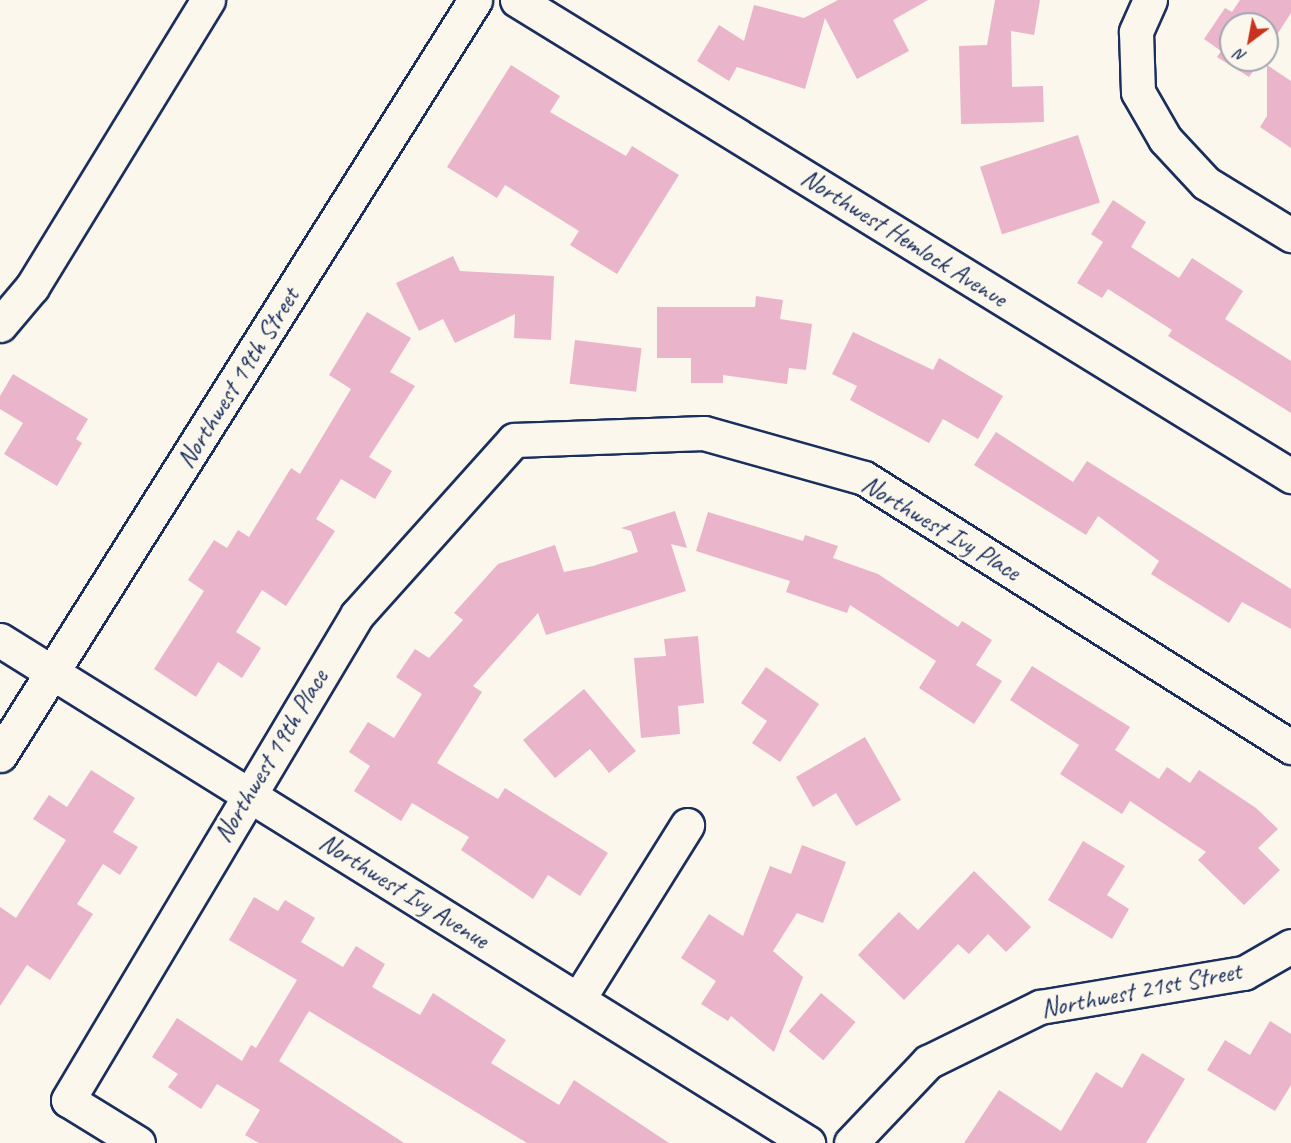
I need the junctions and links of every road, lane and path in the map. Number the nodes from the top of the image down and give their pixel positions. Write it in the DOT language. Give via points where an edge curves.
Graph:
graph roads {
  1 [pos="208,0"];
  2 [pos="475,0"];
  3 [pos="517,0"];
  4 [pos="1150,0"];
  5 [pos="1291,235"];
  6 [pos="0,326"];
  7 [pos="514,440"];
  8 [pos="1291,476"];
  9 [pos="0,640"];
  10 [pos="54,672"];
  11 [pos="1291,747"];
  12 [pos="0,755"];
  13 [pos="247,794"];
  14 [pos="687,825"];
  15 [pos="1291,946"];
  16 [pos="579,998"];
  17 [pos="138,1143"];
  18 [pos="808,1143"];
  19 [pos="851,1143"];
  1 -- 6 [label="street" via="32,287"];
  2 -- 10 [label="street, Northwest 19th Street"];
  3 -- 8 [label="street, Northwest Hemlock Avenue"];
  4 -- 5 [label="street" via="1136,32 1138,92 1165,139 1206,183"];
  7 -- 11 [label="street, Northwest Ivy Place" via="704,433 864,478"];
  7 -- 13 [label="street, Northwest 19th Place" via="357,615"];
  9 -- 10 [label="street, Northwest Ivy Avenue"];
  10 -- 12 [label="street, Northwest 19th Street"];
  10 -- 13 [label="street, Northwest Ivy Avenue"];
  13 -- 16 [label="street, Northwest Ivy Avenue"];
  13 -- 17 [label="street, Northwest 19th Place" via="68,1100"];
  14 -- 16 [label="street"];
  15 -- 19 [label="street, Northwest 21st Street" via="1244,973 1040,1007 928,1062"];
  16 -- 18 [label="street, Northwest Ivy Avenue"];
}
